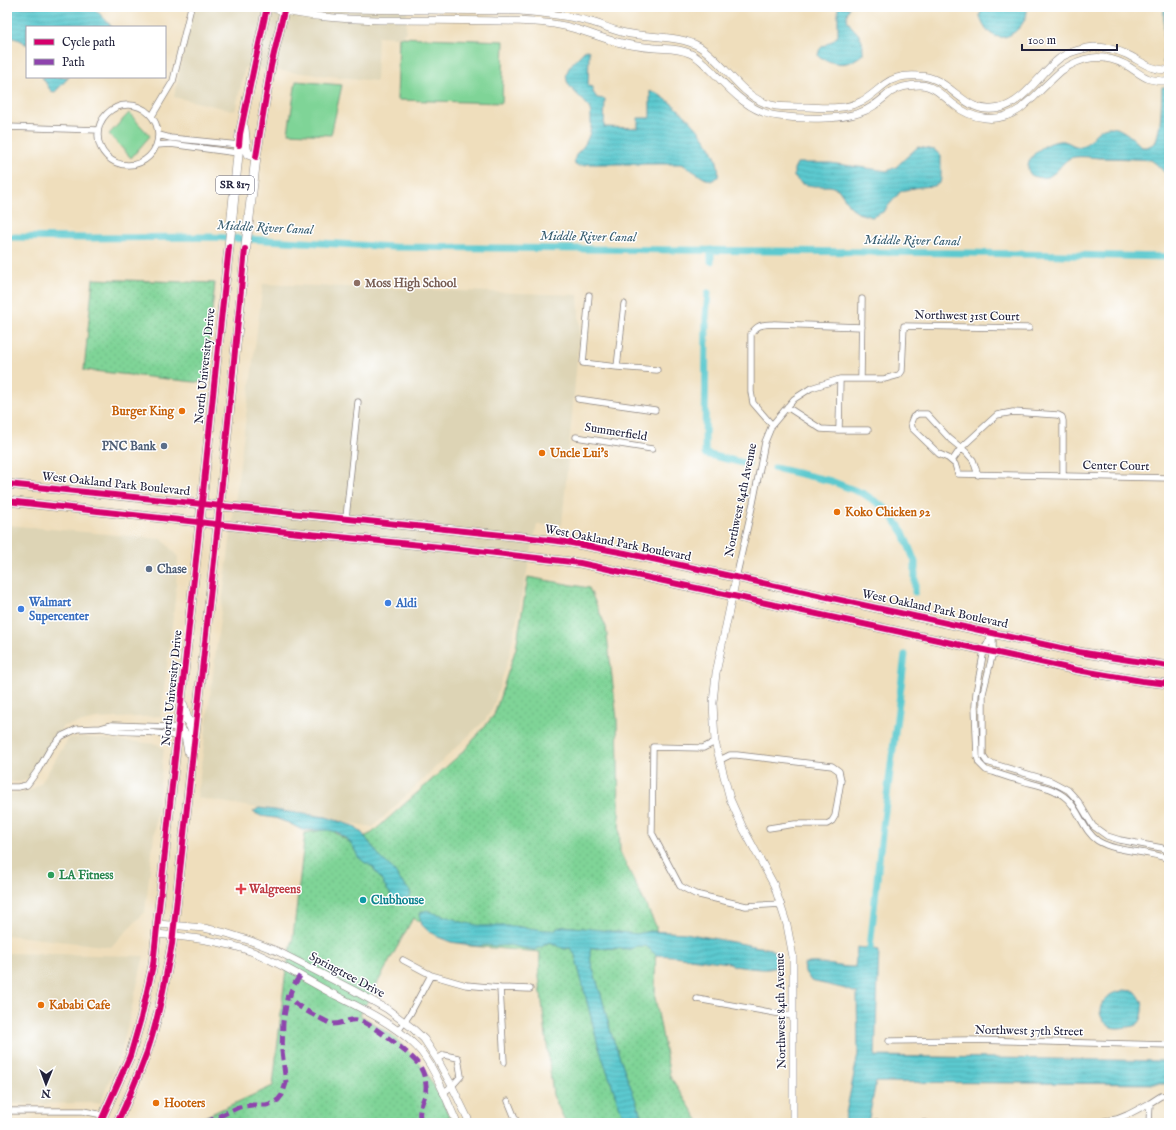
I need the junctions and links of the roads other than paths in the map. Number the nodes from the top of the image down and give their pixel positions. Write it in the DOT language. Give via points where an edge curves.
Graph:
graph roads {
  1 [pos="191,7"];
  2 [pos="268,7"];
  3 [pos="321,7"];
  4 [pos="285,9"];
  5 [pos="1169,70"];
  6 [pos="1169,81"];
  7 [pos="152,116"];
  8 [pos="243,117"];
  9 [pos="7,127"];
  10 [pos="98,130"];
  11 [pos="159,135"];
  12 [pos="157,145"];
  13 [pos="238,149"];
  14 [pos="256,157"];
  15 [pos="589,295"];
  16 [pos="862,298"];
  17 [pos="624,304"];
  18 [pos="862,326"];
  19 [pos="1029,328"];
  20 [pos="617,367"];
  21 [pos="657,370"];
  22 [pos="899,375"];
  23 [pos="840,379"];
  24 [pos="860,379"];
  25 [pos="578,399"];
  26 [pos="358,402"];
  27 [pos="787,407"];
  28 [pos="654,410"];
  29 [pos="772,425"];
  30 [pos="840,430"];
  31 [pos="868,430"];
  32 [pos="576,437"];
  33 [pos="961,448"];
  34 [pos="652,449"];
  35 [pos="952,461"];
  36 [pos="978,475"];
  37 [pos="1063,476"];
  38 [pos="1169,478"];
  39 [pos="7,484"];
  40 [pos="7,501"];
  41 [pos="202,504"];
  42 [pos="219,506"];
  43 [pos="346,518"];
  44 [pos="200,522"];
  45 [pos="218,524"];
  46 [pos="736,578"];
  47 [pos="731,595"];
  48 [pos="993,633"];
  49 [pos="988,651"];
  50 [pos="1169,666"];
  51 [pos="1169,684"];
  52 [pos="182,700"];
  53 [pos="101,728"];
  54 [pos="179,728"];
  55 [pos="194,733"];
  56 [pos="178,737"];
  57 [pos="715,742"];
  58 [pos="720,760"];
  59 [pos="999,766"];
  60 [pos="190,770"];
  61 [pos="986,770"];
  62 [pos="7,787"];
  63 [pos="769,828"];
  64 [pos="1169,851"];
  65 [pos="1169,859"];
  66 [pos="781,904"];
  67 [pos="158,924"];
  68 [pos="174,925"];
  69 [pos="157,934"];
  70 [pos="173,936"];
  71 [pos="403,960"];
  72 [pos="431,975"];
  73 [pos="500,988"];
  74 [pos="530,989"];
  75 [pos="697,999"];
  76 [pos="792,1016"];
  77 [pos="404,1022"];
  78 [pos="398,1031"];
  79 [pos="889,1041"];
  80 [pos="1169,1045"];
  81 [pos="437,1059"];
  82 [pos="504,1062"];
  83 [pos="452,1086"];
  84 [pos="443,1093"];
  85 [pos="1169,1095"];
  86 [pos="508,1101"];
  87 [pos="1150,1103"];
  88 [pos="7,1112"];
  89 [pos="102,1120"];
  90 [pos="117,1123"];
  91 [pos="457,1123"];
  92 [pos="470,1123"];
  93 [pos="517,1123"];
  94 [pos="793,1123"];
  95 [pos="919,1123"];
  96 [pos="925,1123"];
  97 [pos="1093,1123"];
  98 [pos="1149,1123"];
  1 -- 7 [label="street" via="172,81"];
  2 -- 4 [label="street"];
  2 -- 8 [label="main road, North University Drive / SR 817"];
  3 -- 5 [label="street" via="550,13 590,21 624,33 680,40 699,47 710,55 744,89 759,100 790,107 840,108 869,97 890,81 905,76 924,76 937,80 970,105 985,109 1000,108 1021,96 1060,58 1094,47 1124,53 1153,69"];
  4 -- 6 [label="street" via="342,19 484,20 559,24 623,43 690,53 747,104 777,116 849,116 868,110 897,89 920,85 940,93 971,116 986,119 1003,117 1021,109 1067,67 1084,59 1102,57 1125,65 1148,79"];
  4 -- 14 [label="main road, SR 817" via="271,66"];
  7 -- 10 [label="street" via="139,106 122,105 106,114"];
  7 -- 11 [label="street"];
  8 -- 13 [label="main road, North University Drive / SR 817"];
  8 -- 14 [label="main road" via="246,149 248,154"];
  9 -- 10 [label="street"];
  10 -- 12 [label="street" via="103,152 114,162 121,164 143,162 154,152"];
  11 -- 12 [label="street"];
  11 -- 13 [label="street"];
  12 -- 13 [label="street"];
  13 -- 41 [label="main road, North University Drive / SR 817"];
  14 -- 42 [label="main road, SR 817"];
  15 -- 20 [label="street" via="583,363"];
  16 -- 18 [label="street"];
  17 -- 20 [label="street"];
  18 -- 24 [label="street"];
  18 -- 29 [label="street" via="774,324 760,325 755,329 751,334 750,392 753,403"];
  19 -- 22 [label="street, Northwest 31st Court" via="904,326 902,371"];
  20 -- 21 [label="street"];
  22 -- 24 [label="street, Northwest 84th Avenue" via="884,379"];
  23 -- 24 [label="street, Northwest 84th Avenue"];
  23 -- 27 [label="street, Northwest 84th Avenue" via="811,388"];
  23 -- 30 [label="street"];
  25 -- 28 [label="street"];
  26 -- 43 [label="street"];
  27 -- 29 [label="street, Northwest 84th Avenue"];
  27 -- 30 [label="street" via="821,428"];
  29 -- 46 [label="street, Northwest 84th Avenue" via="765,442"];
  30 -- 31 [label="street"];
  32 -- 34 [label="street, Summerfield"];
  33 -- 35 [label="street"];
  33 -- 35 [label="street, Center Court" via="927,414 913,417 912,428 939,454"];
  33 -- 36 [label="street, Center Court" via="973,460"];
  33 -- 37 [label="street" via="997,414 1013,412 1058,415 1063,421"];
  35 -- 36 [label="street, Center Court" via="956,464 958,474"];
  36 -- 37 [label="street, Center Court"];
  37 -- 38 [label="street, Center Court"];
  39 -- 41 [label="main road, West Oakland Park Boulevard"];
  40 -- 44 [label="main road"];
  41 -- 42 [label="main road, West Oakland Park Boulevard"];
  41 -- 44 [label="main road, North University Drive / SR 817"];
  42 -- 43 [label="main road, West Oakland Park Boulevard"];
  42 -- 45 [label="main road, SR 817"];
  43 -- 46 [label="main road, West Oakland Park Boulevard" via="566,542"];
  44 -- 45 [label="main road"];
  44 -- 52 [label="main road, North University Drive / SR 817"];
  45 -- 47 [label="main road" via="560,560"];
  45 -- 55 [label="main road, SR 817"];
  46 -- 47 [label="street, Northwest 84th Avenue"];
  46 -- 48 [label="main road, West Oakland Park Boulevard"];
  47 -- 49 [label="main road"];
  47 -- 57 [label="street, Northwest 84th Avenue" via="714,690"];
  48 -- 49 [label="street"];
  48 -- 50 [label="main road, West Oakland Park Boulevard" via="1109,657"];
  49 -- 51 [label="main road" via="1077,670"];
  49 -- 59 [label="street" via="983,693 983,756 987,762"];
  49 -- 61 [label="street" via="976,693 975,706 976,756"];
  52 -- 54 [label="main road, North University Drive / SR 817"];
  52 -- 55 [label="main road"];
  53 -- 54 [label="street" via="112,725"];
  53 -- 56 [label="street"];
  53 -- 62 [label="street" via="77,730 62,736 50,749 27,785"];
  54 -- 56 [label="main road, North University Drive / SR 817"];
  54 -- 60 [label="main road" via="188,743"];
  55 -- 60 [label="main road, SR 817"];
  56 -- 67 [label="main road, North University Drive / SR 817"];
  57 -- 58 [label="street, Northwest 84th Avenue"];
  57 -- 66 [label="street" via="703,748 653,747 652,833 680,886 695,894 746,906"];
  58 -- 63 [label="street" via="737,755 832,766 839,771 841,780 832,821 827,824 795,824"];
  58 -- 66 [label="street, Northwest 84th Avenue" via="730,799 774,885"];
  59 -- 61 [label="street"];
  59 -- 64 [label="street" via="1050,781 1068,790 1093,826 1107,836"];
  60 -- 68 [label="main road, SR 817"];
  61 -- 65 [label="street" via="1056,791 1068,800 1089,834 1099,841 1121,849"];
  66 -- 76 [label="street, Northwest 84th Avenue" via="793,957"];
  67 -- 68 [label="street, Springtree Drive"];
  67 -- 69 [label="main road, North University Drive / SR 817"];
  68 -- 70 [label="main road, SR 817"];
  68 -- 77 [label="street, Springtree Drive" via="226,933 277,951 388,1009"];
  69 -- 70 [label="street, Springtree Drive"];
  69 -- 89 [label="main road, North University Drive / SR 817" via="153,965 130,1056"];
  70 -- 78 [label="street, Springtree Drive" via="209,941 251,952 358,1006"];
  70 -- 90 [label="main road, SR 817" via="157,1019"];
  71 -- 72 [label="street"];
  72 -- 73 [label="street" via="466,985"];
  72 -- 77 [label="street"];
  73 -- 74 [label="street"];
  73 -- 82 [label="street"];
  75 -- 76 [label="street"];
  76 -- 94 [label="street, Northwest 84th Avenue"];
  77 -- 78 [label="street"];
  77 -- 81 [label="street, Springtree Drive" via="424,1039"];
  78 -- 84 [label="street, Springtree Drive" via="416,1046 425,1058"];
  79 -- 80 [label="street, Northwest 37th Street" via="968,1040"];
  81 -- 83 [label="street, Springtree Drive"];
  81 -- 83 [label="street" via="444,1055 458,1058 461,1076"];
  83 -- 84 [label="street"];
  83 -- 92 [label="street, Springtree Drive"];
  84 -- 91 [label="street, Springtree Drive"];
  85 -- 87 [label="street" via="1161,1096"];
  86 -- 93 [label="street"];
  87 -- 97 [label="street" via="1117,1119"];
  87 -- 98 [label="street"];
  88 -- 89 [label="street" via="83,1111 98,1114"];
  95 -- 96 [label="street"];
}
